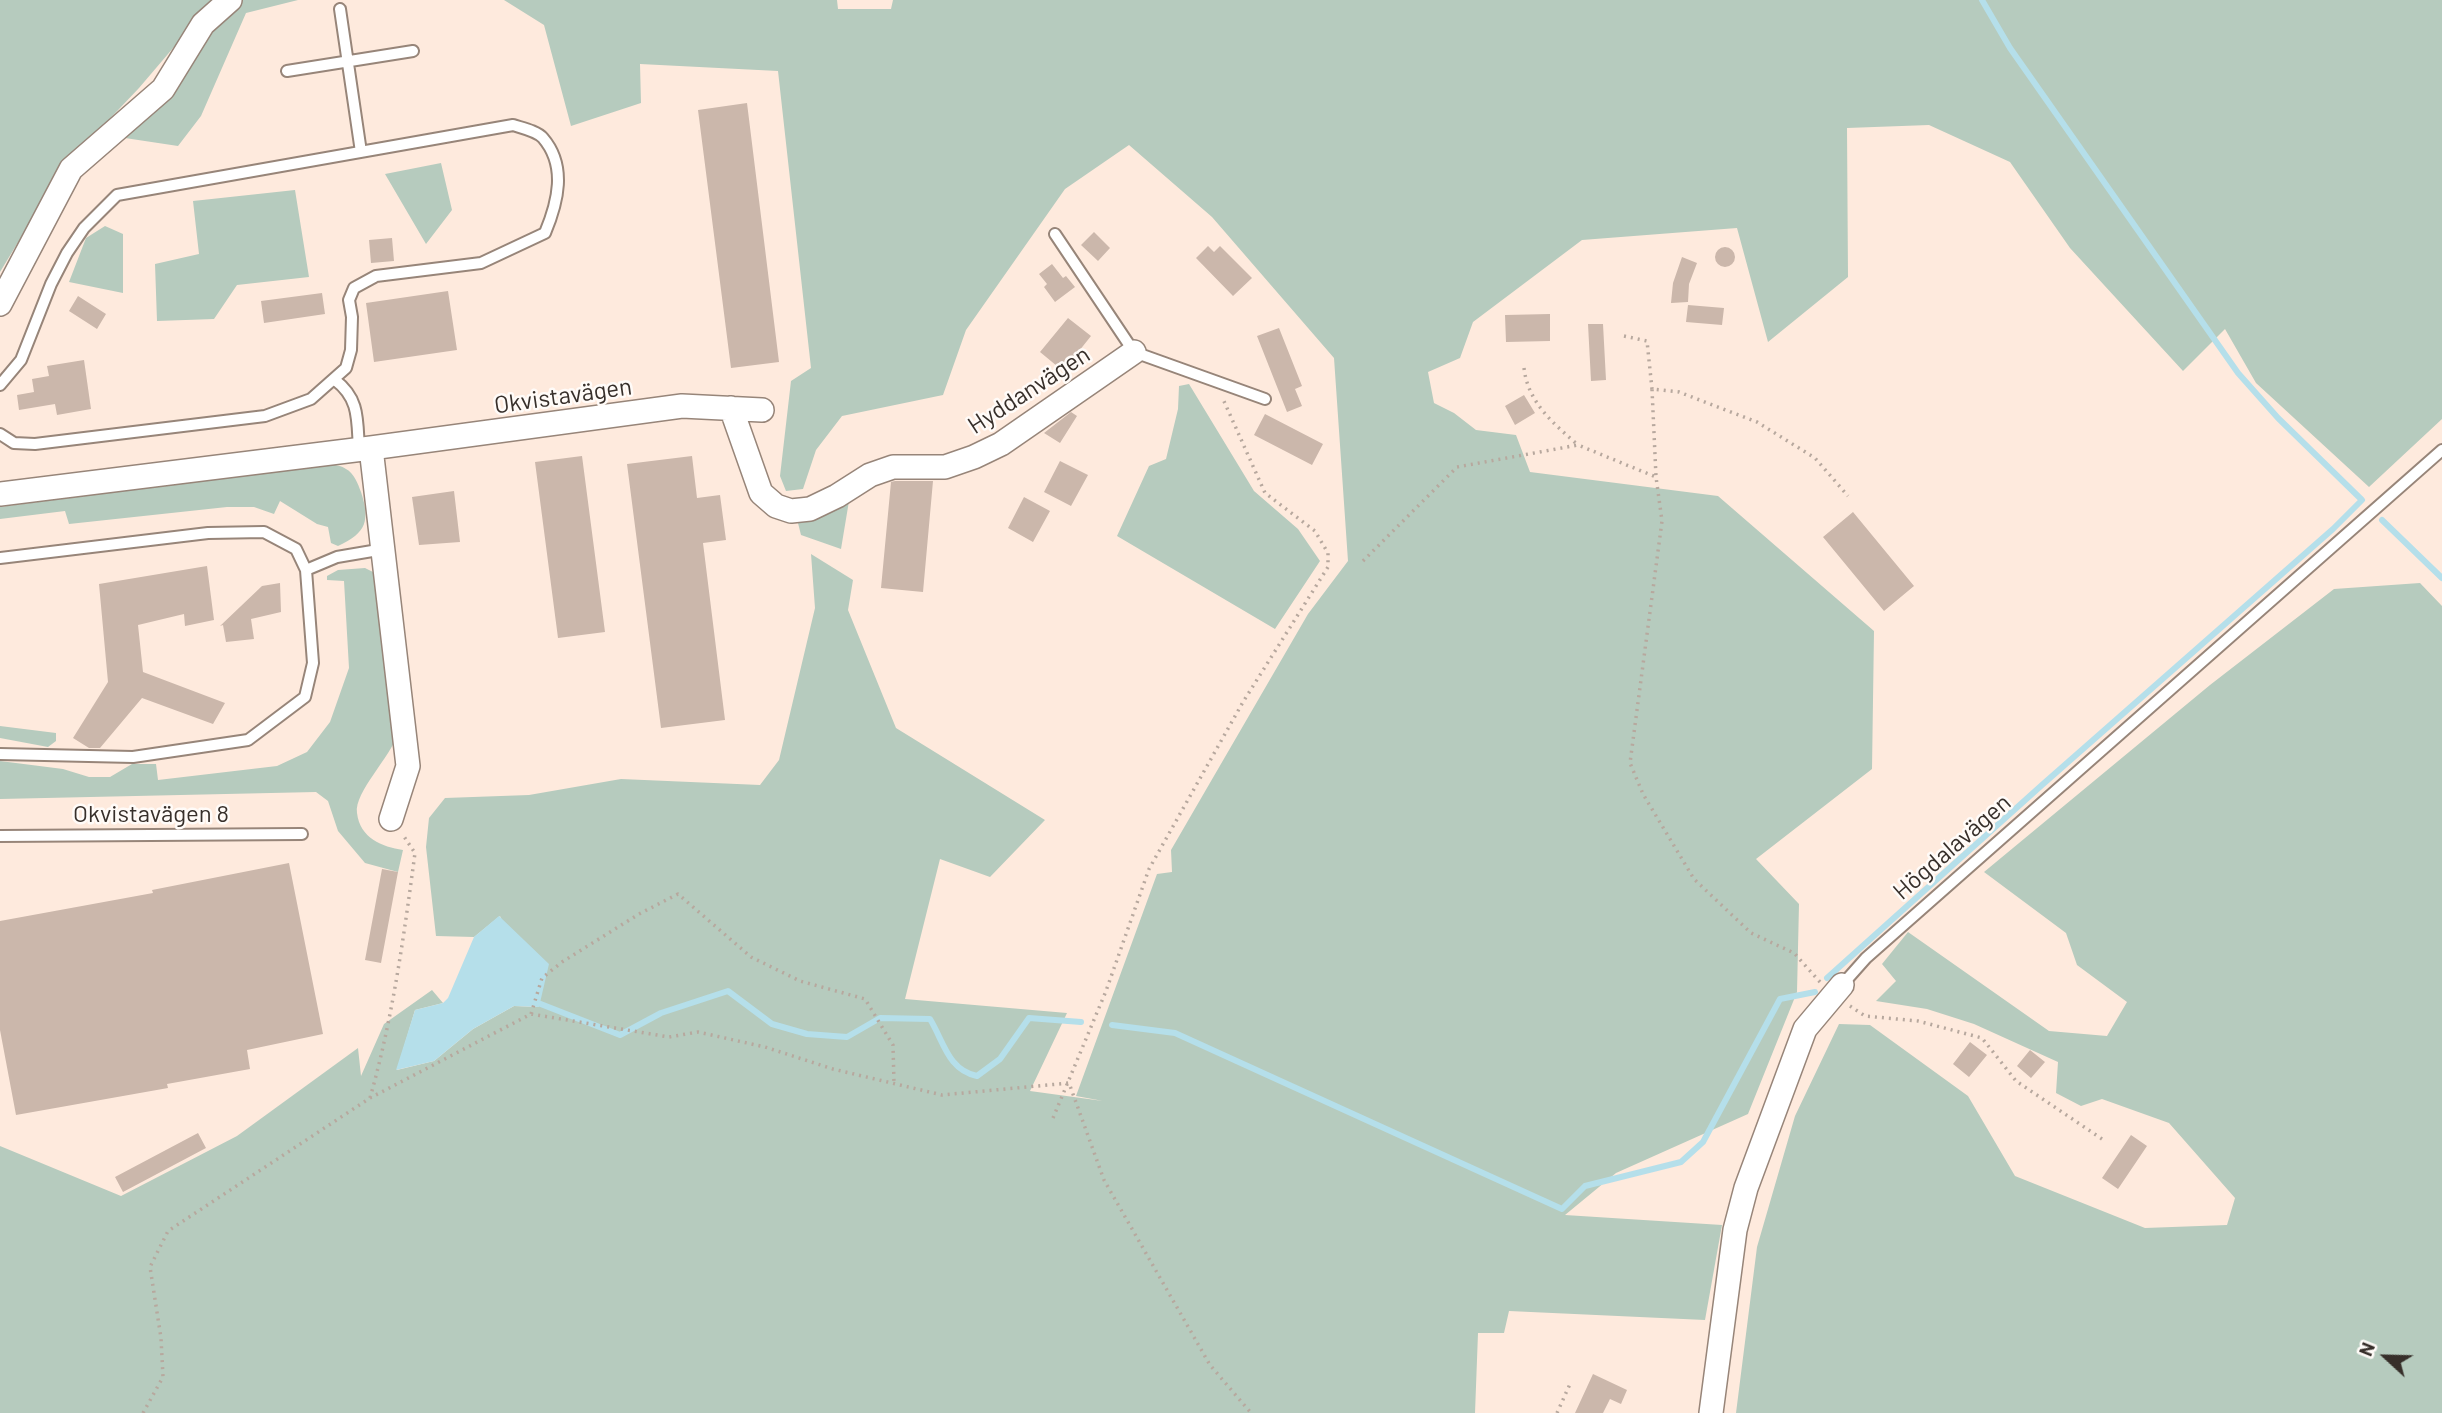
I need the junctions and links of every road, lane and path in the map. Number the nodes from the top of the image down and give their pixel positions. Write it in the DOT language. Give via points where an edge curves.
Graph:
graph roads {
  1 [pos="230,0"];
  2 [pos="340,9"];
  3 [pos="413,51"];
  4 [pos="348,61"];
  5 [pos="287,71"];
  6 [pos="361,152"];
  7 [pos="1055,234"];
  8 [pos="0,304"];
  9 [pos="1624,336"];
  10 [pos="1134,352"];
  11 [pos="1524,368"];
  12 [pos="335,380"];
  13 [pos="1215,381"];
  14 [pos="0,385"];
  15 [pos="1652,389"];
  16 [pos="1265,399"];
  17 [pos="731,408"];
  18 [pos="762,410"];
  19 [pos="0,435"];
  20 [pos="1578,445"];
  21 [pos="365,449"];
  22 [pos="2442,450"];
  23 [pos="1656,477"];
  24 [pos="0,494"];
  25 [pos="1849,496"];
  26 [pos="384,549"];
  27 [pos="0,558"];
  28 [pos="1363,561"];
  29 [pos="306,570"];
  30 [pos="3,752"];
  31 [pos="391,819"];
  32 [pos="302,834"];
  33 [pos="0,836"];
  34 [pos="1837,990"];
  35 [pos="531,1014"];
  36 [pos="1069,1083"];
  37 [pos="894,1084"];
  38 [pos="370,1098"];
  39 [pos="1053,1118"];
  40 [pos="2102,1139"];
  41 [pos="1570,1384"];
  42 [pos="143,1413"];
  43 [pos="1251,1413"];
  44 [pos="1558,1413"];
  45 [pos="1711,1413"];
  1 -- 8 [label="street" via="204,24 163,89 71,169"];
  2 -- 4 [label="lane"];
  3 -- 4 [label="lane"];
  4 -- 5 [label="lane"];
  4 -- 6 [label="lane"];
  6 -- 12 [label="lane" via="513,125 542,136 558,164 557,195 545,233 481,263 376,276 354,288 349,300 351,350 346,368"];
  6 -- 14 [label="lane" via="117,195 67,253 21,360"];
  7 -- 10 [label="lane"];
  9 -- 15 [label="path" via="1647,341"];
  10 -- 13 [label="lane"];
  10 -- 17 [label="street, Hyddanvägen" via="1001,444 945,467 893,467 810,509 791,511 761,493"];
  11 -- 20 [label="path" via="1525,383 1537,405"];
  12 -- 19 [label="lane" via="311,399 265,416 35,444 15,443"];
  12 -- 21 [label="lane" via="348,390 356,407"];
  13 -- 16 [label="lane"];
  13 -- 36 [label="path" via="1265,493 1314,531 1328,553 1328,567 1243,702 1149,869"];
  15 -- 23 [label="path"];
  15 -- 25 [label="path" via="1679,392 1757,422 1815,458"];
  17 -- 18 [label="street, Okvistavägen"];
  17 -- 21 [label="street, Okvistavägen" via="682,406"];
  20 -- 23 [label="path"];
  20 -- 28 [label="path" via="1457,467"];
  21 -- 24 [label="street, Okvistavägen"];
  21 -- 26 [label="street"];
  22 -- 34 [label="lane, Högdalavägen" via="1866,958"];
  23 -- 34 [label="path" via="1661,521 1630,763 1694,880 1751,933 1794,953"];
  26 -- 29 [label="lane" via="337,557"];
  26 -- 31 [label="street" via="408,766"];
  27 -- 29 [label="lane" via="208,533 264,532 296,549"];
  29 -- 30 [label="lane" via="313,663 305,697 248,740 132,757"];
  31 -- 38 [label="path" via="415,853 384,1046"];
  32 -- 33 [label="lane, Okvistavägen 8"];
  34 -- 40 [label="path" via="1866,1016 1918,1021 1982,1038 2016,1081"];
  34 -- 45 [label="street, Högdalavägen" via="1805,1029 1746,1188 1735,1230"];
  35 -- 37 [label="path" via="669,1037 698,1032"];
  35 -- 37 [label="path" via="542,978 678,894 751,957 800,981 865,999 893,1045"];
  35 -- 38 [label="path"];
  36 -- 37 [label="path" via="942,1095"];
  36 -- 39 [label="path"];
  36 -- 43 [label="path" via="1104,1180 1210,1365"];
  38 -- 42 [label="path" via="168,1231 150,1267 163,1377"];
  41 -- 44 [label="path"];
}
